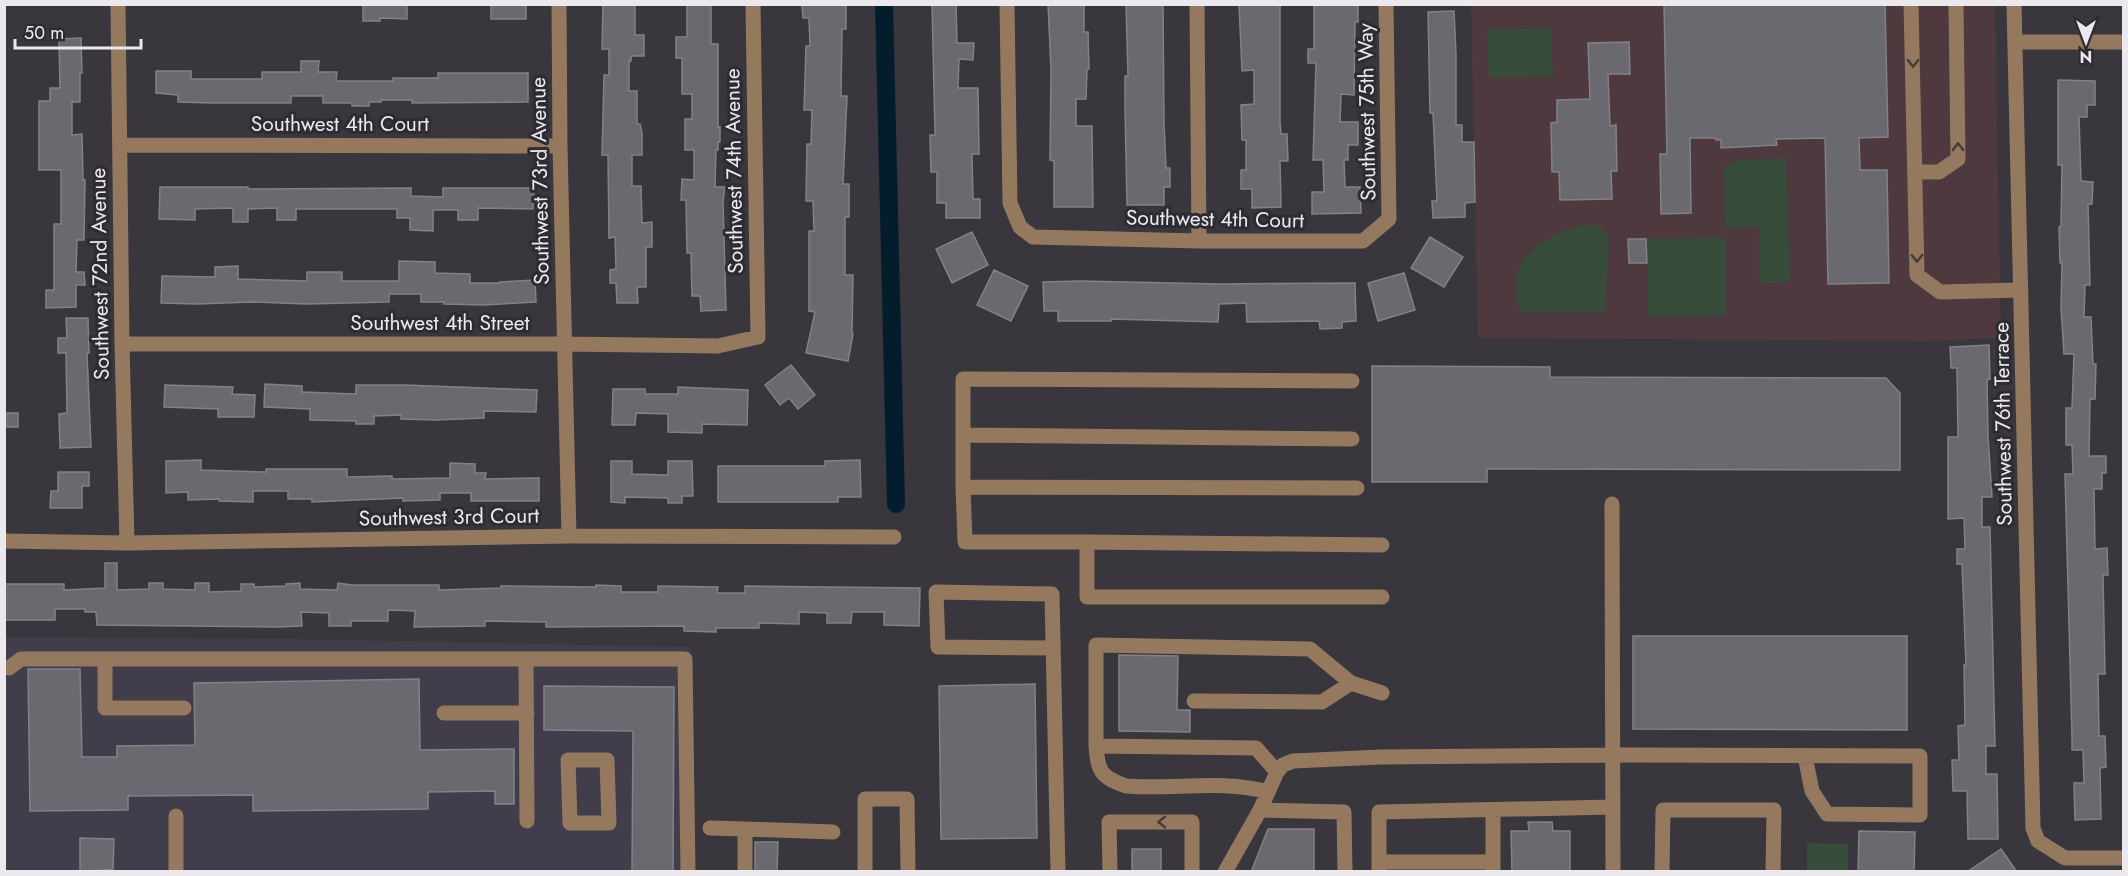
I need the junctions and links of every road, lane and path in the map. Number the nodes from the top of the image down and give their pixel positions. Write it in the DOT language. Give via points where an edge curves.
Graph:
graph roads {
  1 [pos="118,4"];
  2 [pos="559,4"];
  3 [pos="753,4"];
  4 [pos="1007,4"];
  5 [pos="1197,4"];
  6 [pos="1386,4"];
  7 [pos="1911,4"];
  8 [pos="1956,4"];
  9 [pos="2014,4"];
  10 [pos="2015,42"];
  11 [pos="2124,42"];
  12 [pos="120,145"];
  13 [pos="560,146"];
  14 [pos="1915,172"];
  15 [pos="1389,219"];
  16 [pos="1199,241"];
  17 [pos="2021,290"];
  18 [pos="758,337"];
  19 [pos="122,344"];
  20 [pos="564,344"];
  21 [pos="1352,381"];
  22 [pos="963,435"];
  23 [pos="1352,439"];
  24 [pos="963,487"];
  25 [pos="1357,488"];
  26 [pos="1612,504"];
  27 [pos="569,536"];
  28 [pos="894,537"];
  29 [pos="4,542"];
  30 [pos="1087,542"];
  31 [pos="127,543"];
  32 [pos="1382,545"];
  33 [pos="1382,597"];
  34 [pos="1053,648"];
  35 [pos="105,659"];
  36 [pos="526,660"];
  37 [pos="9,668"];
  38 [pos="1351,683"];
  39 [pos="1382,693"];
  40 [pos="1194,701"];
  41 [pos="184,708"];
  42 [pos="444,713"];
  43 [pos="526,713"];
  44 [pos="1096,746"];
  45 [pos="1612,755"];
  46 [pos="1805,756"];
  47 [pos="1277,772"];
  48 [pos="1268,792"];
  49 [pos="1613,807"];
  50 [pos="1260,810"];
  51 [pos="1493,810"];
  52 [pos="176,816"];
  53 [pos="527,821"];
  54 [pos="570,823"];
  55 [pos="710,828"];
  56 [pos="745,829"];
  57 [pos="833,832"];
  58 [pos="2124,858"];
  59 [pos="1379,867"];
  60 [pos="1493,867"];
  61 [pos="176,872"];
  62 [pos="688,872"];
  63 [pos="745,872"];
  64 [pos="865,872"];
  65 [pos="908,872"];
  66 [pos="1058,872"];
  67 [pos="1110,872"];
  68 [pos="1192,872"];
  69 [pos="1225,872"];
  70 [pos="1345,872"];
  71 [pos="1613,872"];
  72 [pos="1662,872"];
  73 [pos="1773,872"];
  1 -- 12 [label="street, Southwest 72nd Avenue"];
  2 -- 13 [label="street, Southwest 73rd Avenue"];
  3 -- 18 [label="street, Southwest 74th Avenue"];
  4 -- 16 [label="street, Southwest 4th Court" via="1010,203 1020,227 1033,237"];
  5 -- 16 [label="street"];
  6 -- 15 [label="street, Southwest 75th Way"];
  7 -- 14 [label="street, one-way"];
  14 -- 8 [label="street, one-way" via="1940,172 1958,159"];
  9 -- 10 [label="street, Southwest 76th Terrace"];
  10 -- 11 [label="street"];
  10 -- 17 [label="street, Southwest 76th Terrace"];
  12 -- 13 [label="street, Southwest 4th Court"];
  12 -- 19 [label="street, Southwest 72nd Avenue"];
  13 -- 20 [label="street, Southwest 73rd Avenue"];
  14 -- 17 [label="street, one-way" via="1917,275 1940,292"];
  15 -- 16 [label="street, Southwest 4th Court" via="1363,241"];
  17 -- 58 [label="street, Southwest 76th Terrace" via="2033,828 2038,841 2065,858"];
  18 -- 20 [label="street, Southwest 4th Street" via="718,346"];
  19 -- 20 [label="street, Southwest 4th Street"];
  19 -- 31 [label="street, Southwest 72nd Avenue"];
  20 -- 27 [label="street, Southwest 73rd Avenue"];
  21 -- 22 [label="street" via="963,379"];
  22 -- 23 [label="street"];
  22 -- 24 [label="street"];
  24 -- 25 [label="street"];
  24 -- 30 [label="street" via="965,542"];
  26 -- 45 [label="street"];
  27 -- 28 [label="street, Southwest 3rd Court"];
  27 -- 31 [label="street, Southwest 3rd Court"];
  29 -- 31 [label="street, Southwest 3rd Court"];
  30 -- 32 [label="street"];
  30 -- 33 [label="street" via="1087,597"];
  34 -- 34 [label="street" via="1052,594 936,592 938,647"];
  34 -- 66 [label="street"];
  35 -- 36 [label="street"];
  35 -- 37 [label="street" via="21,659"];
  35 -- 41 [label="street" via="105,708"];
  36 -- 43 [label="street"];
  36 -- 62 [label="street" via="685,659"];
  38 -- 39 [label="street"];
  38 -- 40 [label="street" via="1322,702"];
  38 -- 44 [label="street" via="1310,649 1096,645"];
  42 -- 43 [label="street"];
  43 -- 53 [label="street"];
  44 -- 47 [label="street" via="1256,748"];
  44 -- 48 [label="street" via="1102,774 1126,786 1233,786"];
  45 -- 46 [label="street"];
  45 -- 47 [label="street" via="1348,758 1293,761"];
  45 -- 49 [label="street"];
  46 -- 46 [label="street" via="1920,756 1920,815 1827,814 1812,791"];
  47 -- 48 [label="street"];
  48 -- 50 [label="street"];
  49 -- 51 [label="street"];
  49 -- 71 [label="street"];
  50 -- 69 [label="street"];
  50 -- 70 [label="street" via="1344,812"];
  51 -- 59 [label="street" via="1379,812"];
  51 -- 60 [label="street"];
  52 -- 61 [label="street"];
  54 -- 54 [label="street" via="609,823 607,760 568,760"];
  55 -- 56 [label="street"];
  56 -- 57 [label="street"];
  56 -- 63 [label="street"];
  59 -- 60 [label="street"];
  64 -- 65 [label="street" via="865,799 907,799"];
  68 -- 67 [label="street, one-way" via="1192,822 1109,822"];
  72 -- 73 [label="street" via="1663,810 1774,810"];
}
